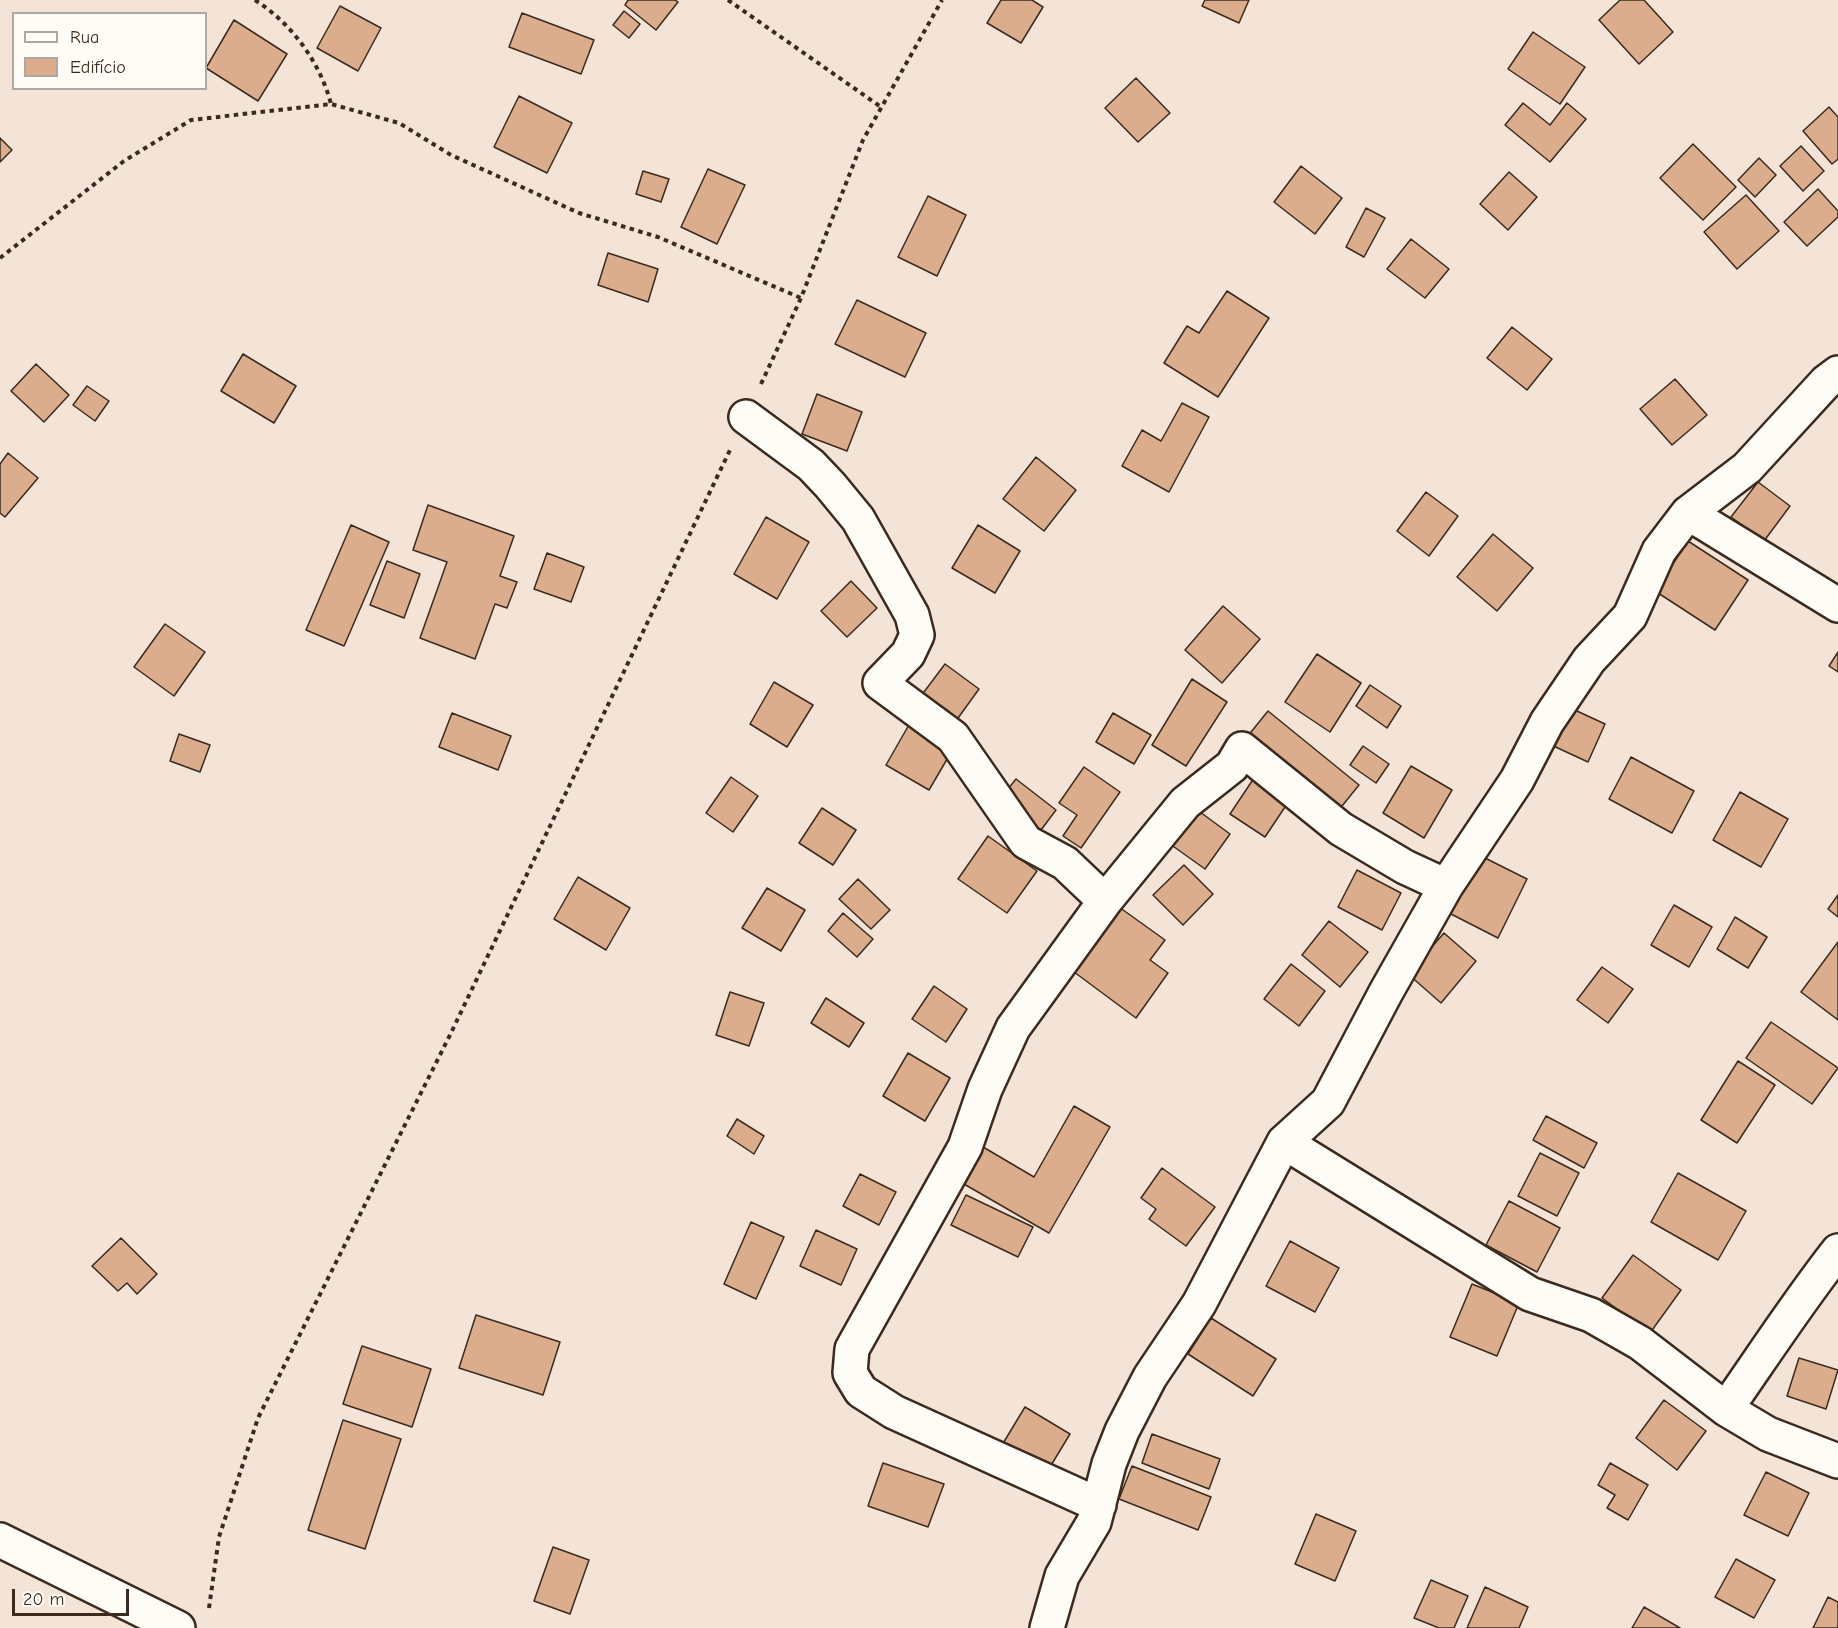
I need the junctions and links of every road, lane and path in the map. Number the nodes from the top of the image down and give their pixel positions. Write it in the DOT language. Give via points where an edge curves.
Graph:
graph roads {
  1 [pos="255,0"];
  2 [pos="728,0"];
  3 [pos="942,0"];
  4 [pos="331,104"];
  5 [pos="881,107"];
  6 [pos="0,258"];
  7 [pos="801,298"];
  8 [pos="1838,373"];
  9 [pos="746,417"];
  10 [pos="1688,513"];
  11 [pos="1838,605"];
  12 [pos="1446,886"];
  13 [pos="1105,901"];
  14 [pos="1284,1142"];
  15 [pos="1838,1251"];
  16 [pos="1726,1409"];
  17 [pos="1838,1461"];
  18 [pos="1099,1505"];
  19 [pos="0,1540"];
  20 [pos="193,1622"];
  21 [pos="1047,1628"];
  1 -- 4 [label="path" via="300,41 319,68"];
  2 -- 5 [label="path"];
  3 -- 5 [label="path"];
  4 -- 6 [label="path" via="191,120 123,161"];
  4 -- 7 [label="path" via="399,123 451,155 579,213 658,237"];
  5 -- 7 [label="path" via="863,140"];
  7 -- 9 [label="path"];
  8 -- 10 [label="street" via="1747,468"];
  9 -- 13 [label="street" via="811,465 830,485 858,519 912,615 917,635 908,654 880,683 952,737 1026,842 1065,863"];
  9 -- 20 [label="path" via="450,1035 258,1418"];
  10 -- 11 [label="street"];
  10 -- 12 [label="street" via="1659,551 1630,616 1589,660 1547,722 1517,780"];
  12 -- 13 [label="street" via="1341,829 1242,749 1232,766 1185,803"];
  12 -- 14 [label="street" via="1329,1102"];
  13 -- 18 [label="street" via="1013,1028 985,1089 965,1147 852,1349 850,1373 861,1391 894,1412"];
  14 -- 16 [label="street" via="1530,1294 1591,1315 1640,1343"];
  14 -- 18 [label="street" via="1199,1304 1150,1377 1122,1431"];
  15 -- 16 [label="street"];
  16 -- 17 [label="street" via="1768,1434"];
  18 -- 21 [label="street" via="1094,1522 1062,1576"];
  19 -- 20 [label="street"];
}
